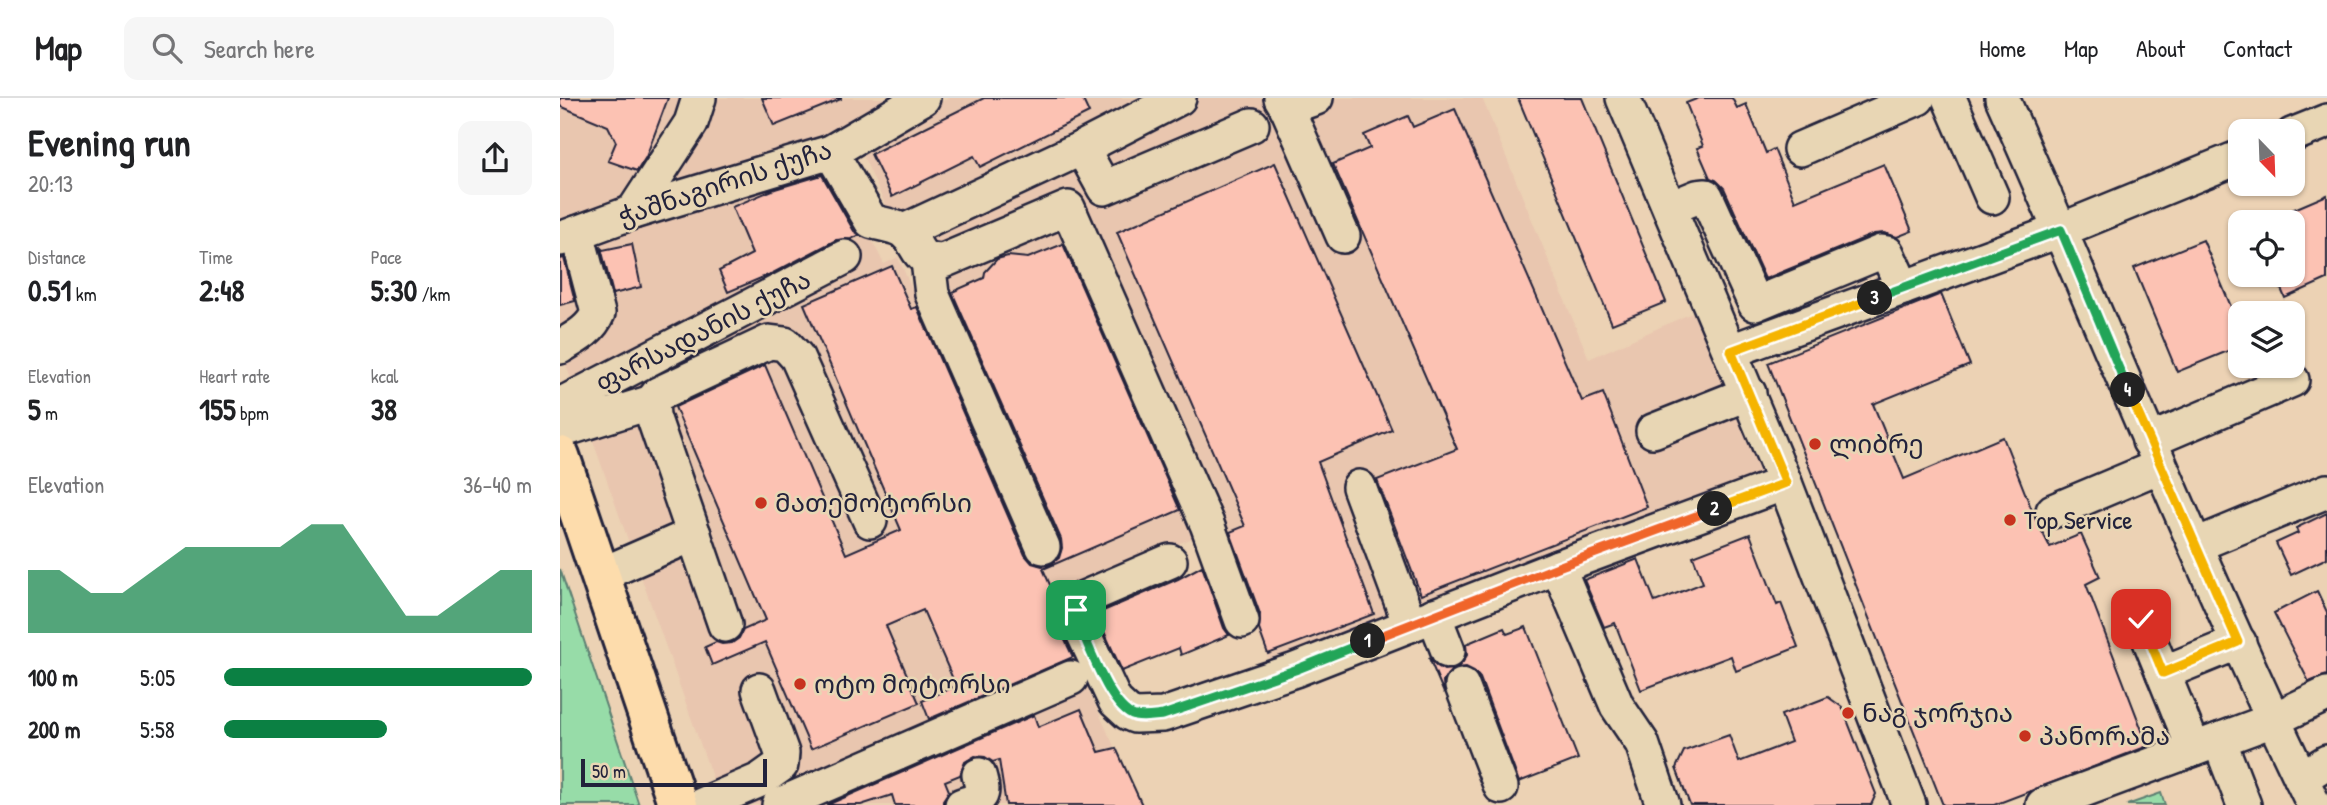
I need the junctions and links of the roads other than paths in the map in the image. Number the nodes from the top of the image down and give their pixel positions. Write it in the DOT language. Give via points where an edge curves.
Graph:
graph roads {
  1 [pos="699,98"];
  2 [pos="923,98"];
  3 [pos="1179,98"];
  4 [pos="1623,98"];
  5 [pos="1918,98"];
  6 [pos="1950,98"];
  7 [pos="2002,98"];
  8 [pos="1295,101"];
  9 [pos="2327,121"];
  10 [pos="1252,125"];
  11 [pos="2305,130"];
  12 [pos="1082,148"];
  13 [pos="1800,149"];
  14 [pos="831,152"];
  15 [pos="2228,162"];
  16 [pos="1992,197"];
  17 [pos="1670,208"];
  18 [pos="632,212"];
  19 [pos="2061,230"];
  20 [pos="904,231"];
  21 [pos="568,236"];
  22 [pos="1343,236"];
  23 [pos="845,257"];
  24 [pos="928,261"];
  25 [pos="1903,288"];
  26 [pos="560,347"];
  27 [pos="1731,351"];
  28 [pos="2292,380"];
  29 [pos="1749,393"];
  30 [pos="652,402"];
  31 [pos="560,405"];
  32 [pos="560,431"];
  33 [pos="1653,431"];
  34 [pos="2155,453"];
  35 [pos="560,456"];
  36 [pos="1786,483"];
  37 [pos="1359,487"];
  38 [pos="2327,491"];
  39 [pos="2053,511"];
  40 [pos="870,521"];
  41 [pos="694,534"];
  42 [pos="2196,545"];
  43 [pos="1043,547"];
  44 [pos="1170,561"];
  45 [pos="1558,567"];
  46 [pos="600,575"];
  47 [pos="2141,619"];
  48 [pos="1242,621"];
  49 [pos="725,625"];
  50 [pos="1409,631"];
  51 [pos="2238,642"];
  52 [pos="1448,651"];
  53 [pos="2163,673"];
  54 [pos="1071,678"];
  55 [pos="1462,686"];
  56 [pos="760,690"];
  57 [pos="2327,694"];
  58 [pos="2273,720"];
  59 [pos="2206,745"];
  60 [pos="979,775"];
  61 [pos="2314,782"];
  62 [pos="1501,787"];
  63 [pos="788,803"];
  64 [pos="678,805"];
  65 [pos="702,805"];
  66 [pos="962,805"];
  67 [pos="1663,805"];
  68 [pos="1909,805"];
  69 [pos="2043,805"];
  70 [pos="2244,805"];
  1 -- 18 [label="street" via="691,123"];
  2 -- 14 [label="street, ჭაშნაგირის ქუჩა"];
  3 -- 12 [label="street"];
  4 -- 17 [label="street"];
  5 -- 13 [label="street"];
  6 -- 16 [label="street"];
  7 -- 19 [label="street"];
  8 -- 22 [label="street"];
  9 -- 11 [label="street"];
  10 -- 12 [label="street" via="1104,188"];
  12 -- 20 [label="street"];
  14 -- 18 [label="street, ჭაშნაგირის ქუჩა"];
  14 -- 20 [label="street" via="871,221"];
  15 -- 19 [label="street"];
  17 -- 25 [label="street" via="1706,196 1755,304 1881,251 1887,253"];
  17 -- 27 [label="street"];
  18 -- 21 [label="street, ჭაშნაგირის ქუჩა"];
  19 -- 25 [label="street"];
  19 -- 34 [label="street"];
  20 -- 24 [label="street"];
  21 -- 26 [label="street" via="598,313 594,323"];
  23 -- 31 [label="street, ფარსადანის ქუჩა"];
  24 -- 43 [label="street" via="932,295"];
  24 -- 48 [label="street" via="943,261 1068,208 1207,524"];
  25 -- 27 [label="street"];
  27 -- 29 [label="street"];
  28 -- 34 [label="street"];
  29 -- 33 [label="street"];
  29 -- 36 [label="street"];
  30 -- 32 [label="street"];
  30 -- 40 [label="street" via="658,394 769,342 785,344 797,357"];
  30 -- 41 [label="street"];
  34 -- 39 [label="street"];
  34 -- 42 [label="street"];
  35 -- 46 [label="highway"];
  36 -- 45 [label="street"];
  36 -- 68 [label="street"];
  37 -- 50 [label="street"];
  38 -- 42 [label="street"];
  41 -- 46 [label="street"];
  41 -- 49 [label="street"];
  42 -- 51 [label="street"];
  44 -- 50 [label="street" via="1084,598 1076,610 1115,701 1135,716 1163,715"];
  45 -- 50 [label="street"];
  45 -- 67 [label="street" via="1616,706 1642,743"];
  46 -- 64 [label="highway"];
  47 -- 53 [label="street"];
  50 -- 52 [label="street"];
  51 -- 53 [label="street"];
  51 -- 58 [label="street"];
  53 -- 59 [label="street"];
  54 -- 63 [label="street"];
  55 -- 62 [label="street"];
  56 -- 65 [label="street" via="782,753 781,765 760,780"];
  57 -- 58 [label="street"];
  58 -- 59 [label="street"];
  58 -- 61 [label="street"];
  59 -- 69 [label="street"];
  59 -- 70 [label="street"];
  60 -- 66 [label="street" via="982,795"];
}
